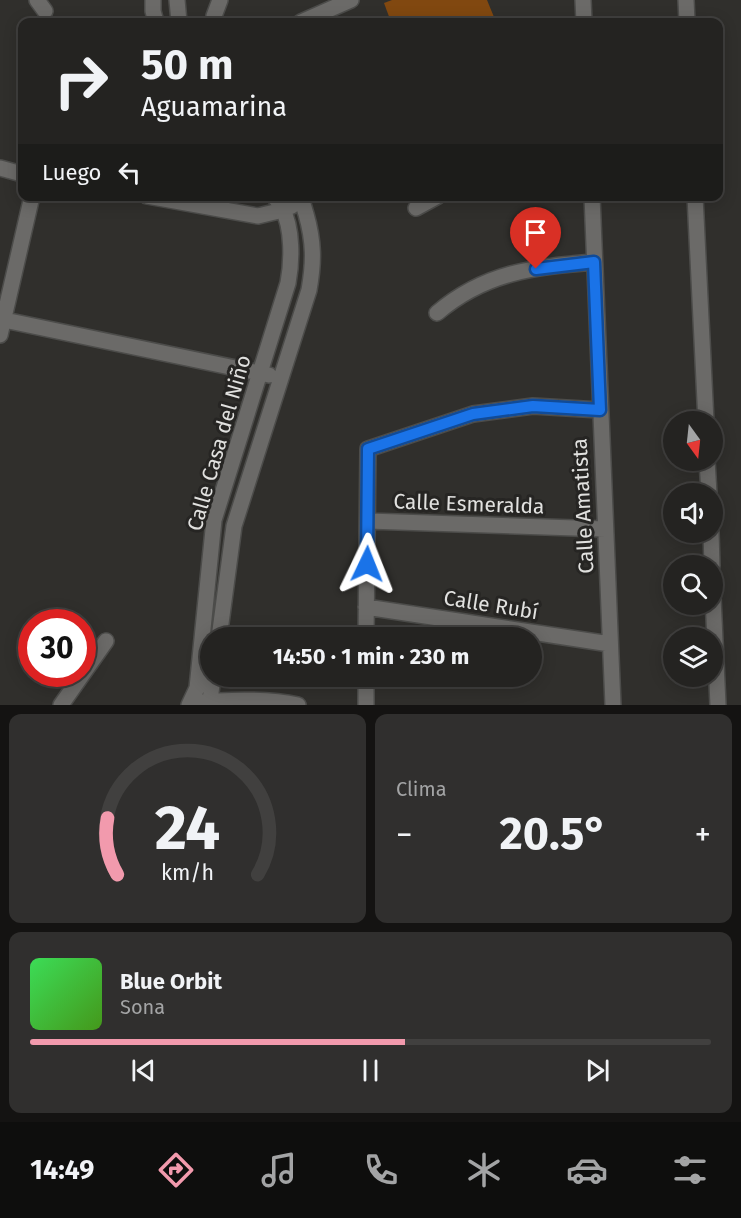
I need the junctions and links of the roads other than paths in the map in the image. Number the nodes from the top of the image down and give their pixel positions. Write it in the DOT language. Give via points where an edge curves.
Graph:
graph roads {
  1 [pos="153,0"];
  2 [pos="177,0"];
  3 [pos="220,0"];
  4 [pos="351,0"];
  5 [pos="583,0"];
  6 [pos="687,0"];
  7 [pos="155,18"];
  8 [pos="179,18"];
  9 [pos="214,18"];
  10 [pos="310,18"];
  11 [pos="584,18"];
  12 [pos="687,18"];
  13 [pos="0,168"];
  14 [pos="18,173"];
  15 [pos="31,201"];
  16 [pos="175,201"];
  17 [pos="277,201"];
  18 [pos="298,201"];
  19 [pos="304,201"];
  20 [pos="429,201"];
  21 [pos="592,201"];
  22 [pos="695,201"];
  23 [pos="416,208"];
  24 [pos="283,210"];
  25 [pos="594,262"];
  26 [pos="437,313"];
  27 [pos="1,325"];
  28 [pos="260,373"];
  29 [pos="281,378"];
  30 [pos="600,410"];
  31 [pos="705,411"];
  32 [pos="368,521"];
  33 [pos="605,529"];
  34 [pos="366,608"];
  35 [pos="714,615"];
  36 [pos="220,627"];
  37 [pos="366,627"];
  38 [pos="106,641"];
  39 [pos="610,644"];
  40 [pos="211,687"];
  41 [pos="366,687"];
  42 [pos="209,703"];
  43 [pos="189,704"];
  44 [pos="61,705"];
  45 [pos="298,705"];
  46 [pos="366,705"];
  47 [pos="613,705"];
  48 [pos="718,705"];
  1 -- 7 [label="street"];
  2 -- 8 [label="street"];
  3 -- 9 [label="street"];
  4 -- 10 [label="street"];
  5 -- 11 [label="street"];
  6 -- 12 [label="street"];
  13 -- 14 [label="street"];
  15 -- 27 [label="street"];
  16 -- 24 [label="street" via="258,216"];
  17 -- 24 [label="street, Calle Casa del Niño"];
  18 -- 24 [label="street"];
  19 -- 29 [label="street, Calle Casa del Niño" via="313,268"];
  20 -- 23 [label="street"];
  21 -- 25 [label="street, Calle Amatista"];
  22 -- 31 [label="street"];
  24 -- 28 [label="street, Calle Casa del Niño" via="290,234 291,268"];
  25 -- 26 [label="street" via="514,272 473,288"];
  25 -- 30 [label="street, Calle Amatista"];
  27 -- 28 [label="street"];
  28 -- 29 [label="street"];
  28 -- 43 [label="street, Calle Casa del Niño" via="214,520 197,688"];
  29 -- 36 [label="street, Calle Casa del Niño" via="234,526"];
  30 -- 32 [label="street" via="533,406 473,414 368,449"];
  30 -- 33 [label="street, Calle Amatista"];
  32 -- 33 [label="street, Calle Esmeralda"];
  32 -- 34 [label="street"];
  33 -- 39 [label="street, Calle Amatista"];
  34 -- 37 [label="street"];
  34 -- 39 [label="street, Calle Rubí"];
  35 -- 48 [label="street"];
  38 -- 44 [label="street"];
  39 -- 47 [label="street, Calle Amatista"];
  40 -- 42 [label="street"];
  41 -- 46 [label="street"];
  42 -- 43 [label="street"];
  42 -- 45 [label="street"];
}
